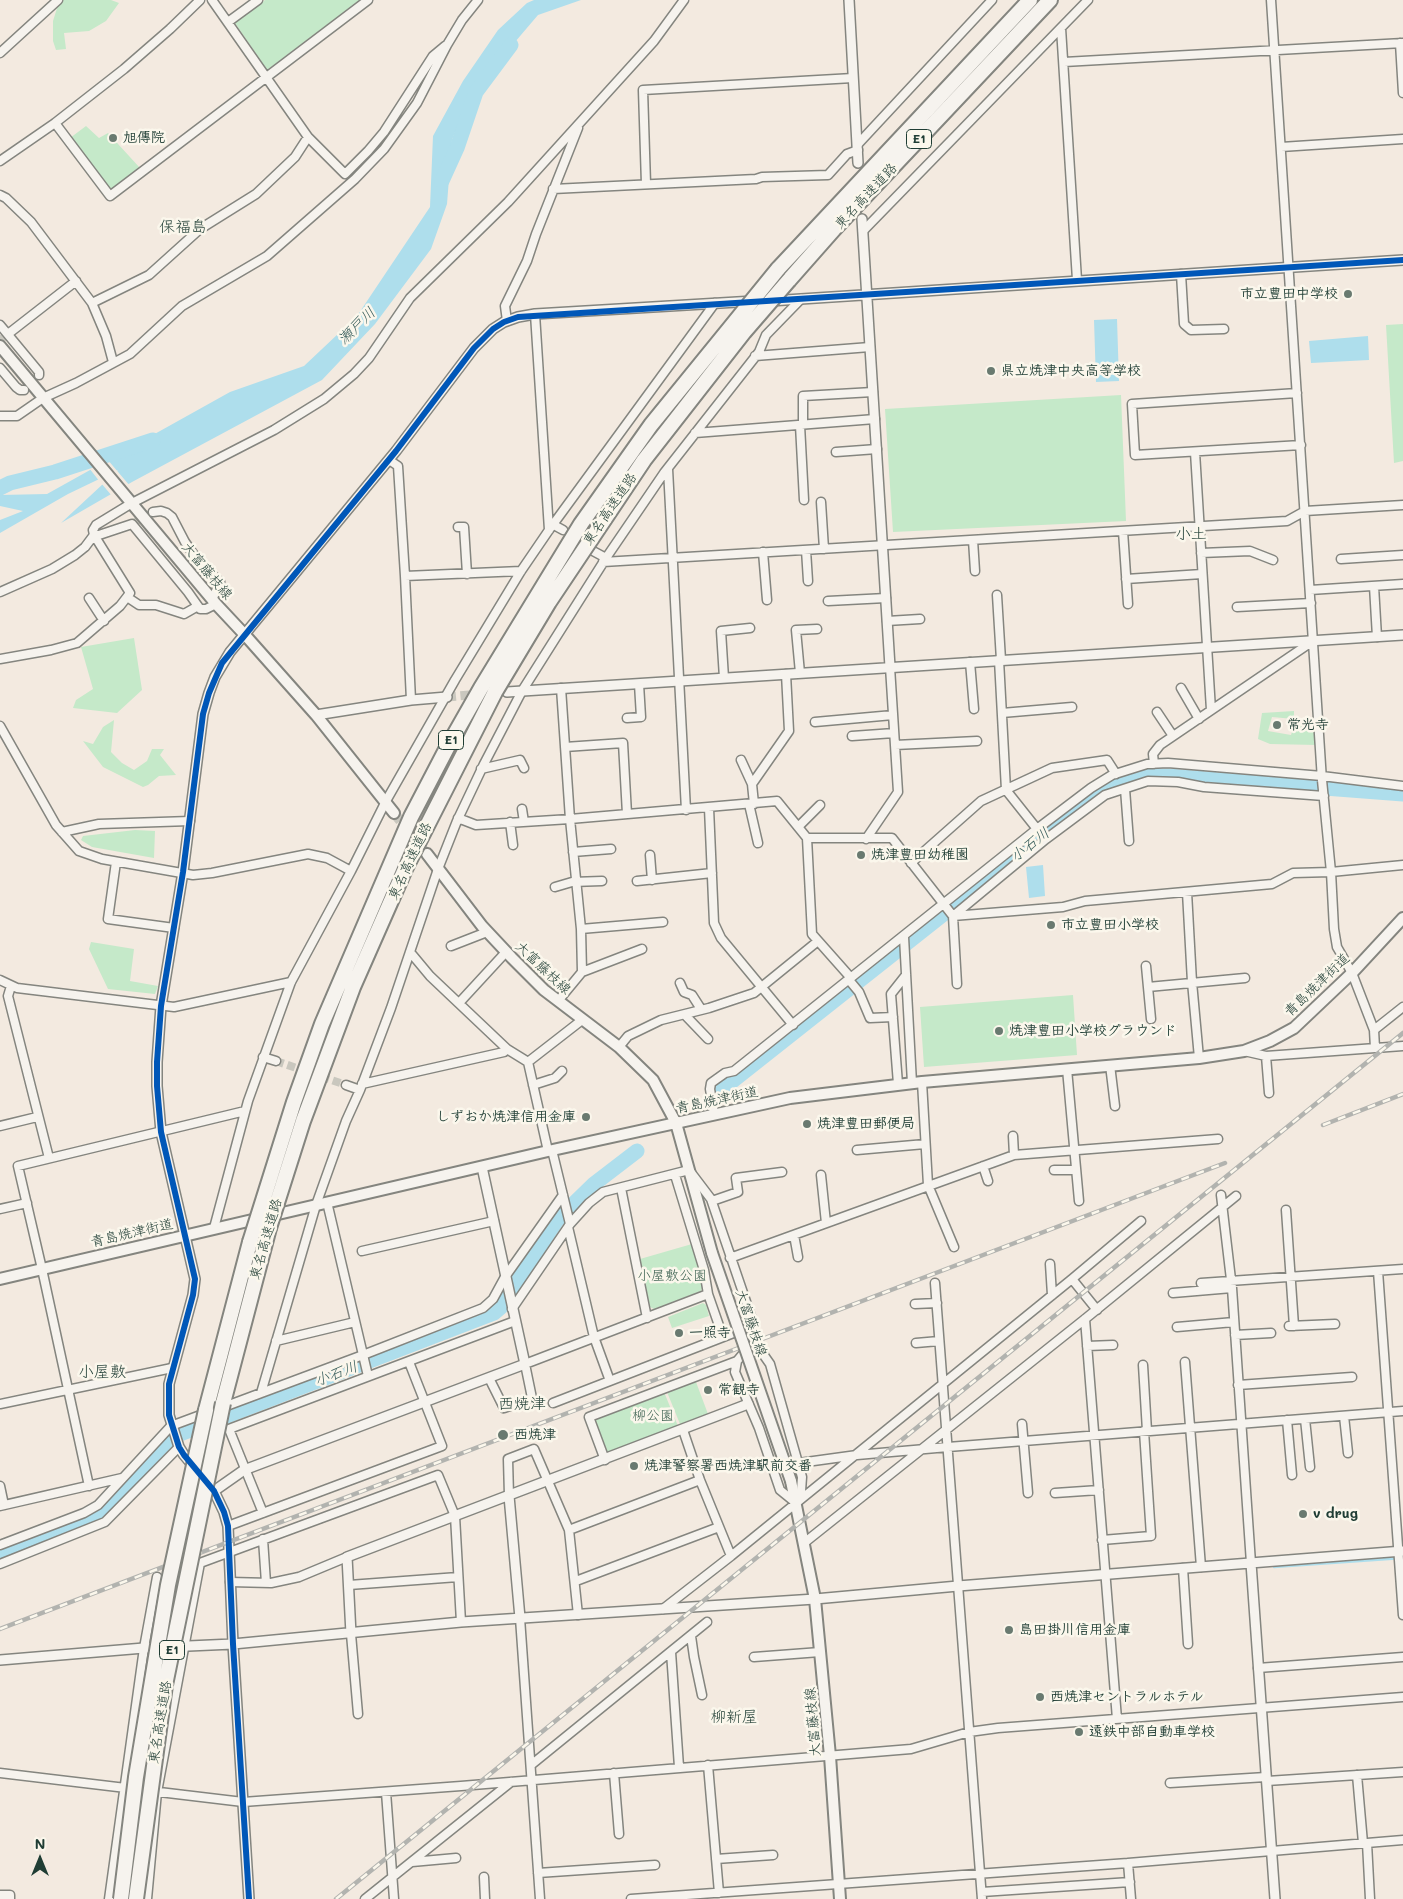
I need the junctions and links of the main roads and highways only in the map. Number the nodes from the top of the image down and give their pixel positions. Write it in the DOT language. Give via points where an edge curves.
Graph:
graph roads {
  1 [pos="1030,0"];
  2 [pos="1050,0"];
  3 [pos="0,346"];
  4 [pos="394,813"];
  5 [pos="427,854"];
  6 [pos="1403,918"];
  7 [pos="676,1123"];
  8 [pos="0,1279"];
  9 [pos="121,1899"];
  10 [pos="136,1899"];
  11 [pos="840,1899"];
  1 -- 9 [label="highway, 東名高速道路 / E1, bridge" via="778,269 651,425 581,524 480,688 411,817 322,1024 250,1242 185,1501 136,1777"];
  2 -- 10 [label="highway, 東名高速道路 / E1, bridge" via="834,229 744,332 644,460 549,602 495,692 409,861 353,987 303,1121 269,1228 223,1403 165,1685"];
  3 -- 4 [label="main road, 大富藤枝線" via="214,602 316,715"];
  5 -- 7 [label="main road, 大富藤枝線" via="506,952 544,990 618,1047 652,1080"];
  6 -- 7 [label="main road, 青島焼津街道" via="1294,1028 1244,1051 1199,1058 898,1084 790,1098"];
  7 -- 8 [label="main road, 青島焼津街道"];
  7 -- 11 [label="main road, 大富藤枝線, bridge" via="712,1253 796,1503 815,1599"];
}
